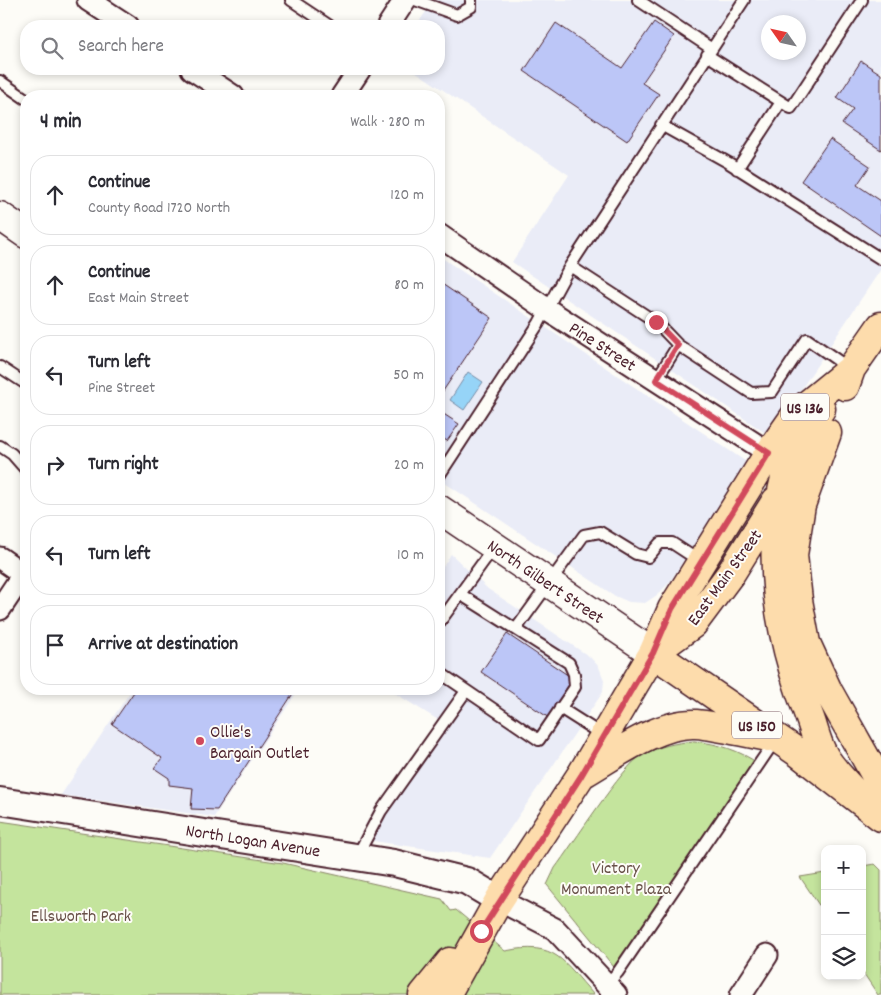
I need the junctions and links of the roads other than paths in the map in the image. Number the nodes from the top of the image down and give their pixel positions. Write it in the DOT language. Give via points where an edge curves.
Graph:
graph roads {
  1 [pos="88,0"];
  2 [pos="291,0"];
  3 [pos="405,0"];
  4 [pos="415,0"];
  5 [pos="471,0"];
  6 [pos="638,0"];
  7 [pos="744,0"];
  8 [pos="862,0"];
  9 [pos="119,20"];
  10 [pos="321,20"];
  11 [pos="392,20"];
  12 [pos="709,52"];
  13 [pos="200,75"];
  14 [pos="356,75"];
  15 [pos="0,81"];
  16 [pos="220,90"];
  17 [pos="346,90"];
  18 [pos="20,95"];
  19 [pos="781,102"];
  20 [pos="661,124"];
  21 [pos="737,169"];
  22 [pos="0,216"];
  23 [pos="20,230"];
  24 [pos="445,239"];
  25 [pos="881,260"];
  26 [pos="570,266"];
  27 [pos="548,310"];
  28 [pos="881,326"];
  29 [pos="678,345"];
  30 [pos="0,367"];
  31 [pos="851,369"];
  32 [pos="20,380"];
  33 [pos="656,380"];
  34 [pos="827,433"];
  35 [pos="0,446"];
  36 [pos="769,453"];
  37 [pos="20,463"];
  38 [pos="445,467"];
  39 [pos="784,487"];
  40 [pos="445,513"];
  41 [pos="495,546"];
  42 [pos="0,558"];
  43 [pos="702,562"];
  44 [pos="20,569"];
  45 [pos="20,579"];
  46 [pos="548,583"];
  47 [pos="460,594"];
  48 [pos="0,609"];
  49 [pos="445,615"];
  50 [pos="516,629"];
  51 [pos="653,653"];
  52 [pos="445,676"];
  53 [pos="466,691"];
  54 [pos="560,708"];
  55 [pos="604,736"];
  56 [pos="777,738"];
  57 [pos="581,776"];
  58 [pos="873,788"];
  59 [pos="0,801"];
  60 [pos="881,816"];
  61 [pos="356,857"];
  62 [pos="499,900"];
  63 [pos="767,955"];
  64 [pos="611,990"];
  65 [pos="424,995"];
  66 [pos="446,995"];
  67 [pos="741,995"];
  1 -- 9 [label="street"];
  2 -- 10 [label="lane"];
  3 -- 11 [label="street"];
  4 -- 5 [label="lane" via="457,15 471,7"];
  6 -- 12 [label="lane"];
  7 -- 12 [label="lane"];
  8 -- 19 [label="lane" via="800,98 791,108"];
  12 -- 19 [label="lane"];
  12 -- 20 [label="lane"];
  13 -- 16 [label="street"];
  14 -- 17 [label="street"];
  15 -- 18 [label="lane"];
  19 -- 21 [label="lane"];
  20 -- 21 [label="lane"];
  20 -- 26 [label="lane"];
  21 -- 25 [label="lane"];
  22 -- 23 [label="main road"];
  24 -- 27 [label="street, Pine Street"];
  26 -- 27 [label="lane" via="558,284"];
  26 -- 29 [label="lane" via="656,322"];
  27 -- 33 [label="street, Pine Street"];
  27 -- 38 [label="lane"];
  28 -- 31 [label="main road, East Main Street / US 136"];
  29 -- 31 [label="lane" via="751,393 772,392 807,339"];
  29 -- 33 [label="lane"];
  30 -- 32 [label="lane"];
  31 -- 34 [label="main road, East Main Street / US 136"];
  31 -- 36 [label="main road, East Main Street / US 136" via="797,413"];
  31 -- 39 [label="main road" via="810,424 789,463"];
  33 -- 36 [label="street, Pine Street"];
  34 -- 39 [label="main road, East Main Street / US 136" via="802,458"];
  34 -- 58 [label="main road" via="801,505 793,555 798,600 806,643"];
  35 -- 37 [label="lane"];
  36 -- 43 [label="main road, East Main Street / US 136"];
  39 -- 51 [label="main road, East Main Street / US 136" via="694,624"];
  39 -- 58 [label="main road" via="775,532 775,586 784,638 822,753"];
  40 -- 41 [label="main road, North Gilbert Street"];
  41 -- 46 [label="main road, North Gilbert Street"];
  41 -- 47 [label="lane"];
  42 -- 44 [label="street"];
  43 -- 46 [label="lane" via="672,542 660,544 648,557 636,554 600,532 584,535"];
  43 -- 51 [label="main road, East Main Street / US 136" via="672,609"];
  45 -- 48 [label="street"];
  46 -- 50 [label="lane"];
  46 -- 51 [label="main road, North Gilbert Street"];
  47 -- 49 [label="lane"];
  47 -- 50 [label="lane"];
  50 -- 54 [label="lane" via="569,663 575,687"];
  51 -- 55 [label="main road"];
  51 -- 56 [label="main road, US 150"];
  52 -- 53 [label="lane"];
  53 -- 54 [label="lane" via="539,740"];
  53 -- 61 [label="lane" via="381,811"];
  54 -- 55 [label="lane"];
  55 -- 57 [label="main road"];
  56 -- 57 [label="main road" via="694,724 671,727 639,741"];
  56 -- 58 [label="main road, US 150"];
  56 -- 64 [label="lane" via="618,972"];
  57 -- 62 [label="main road"];
  58 -- 60 [label="main road, US 150"];
  59 -- 61 [label="street, North Logan Avenue"];
  61 -- 62 [label="street, North Logan Avenue" via="467,880"];
  62 -- 64 [label="street" via="555,929"];
  62 -- 65 [label="main road"];
  62 -- 66 [label="main road"];
  63 -- 67 [label="street"];
}
